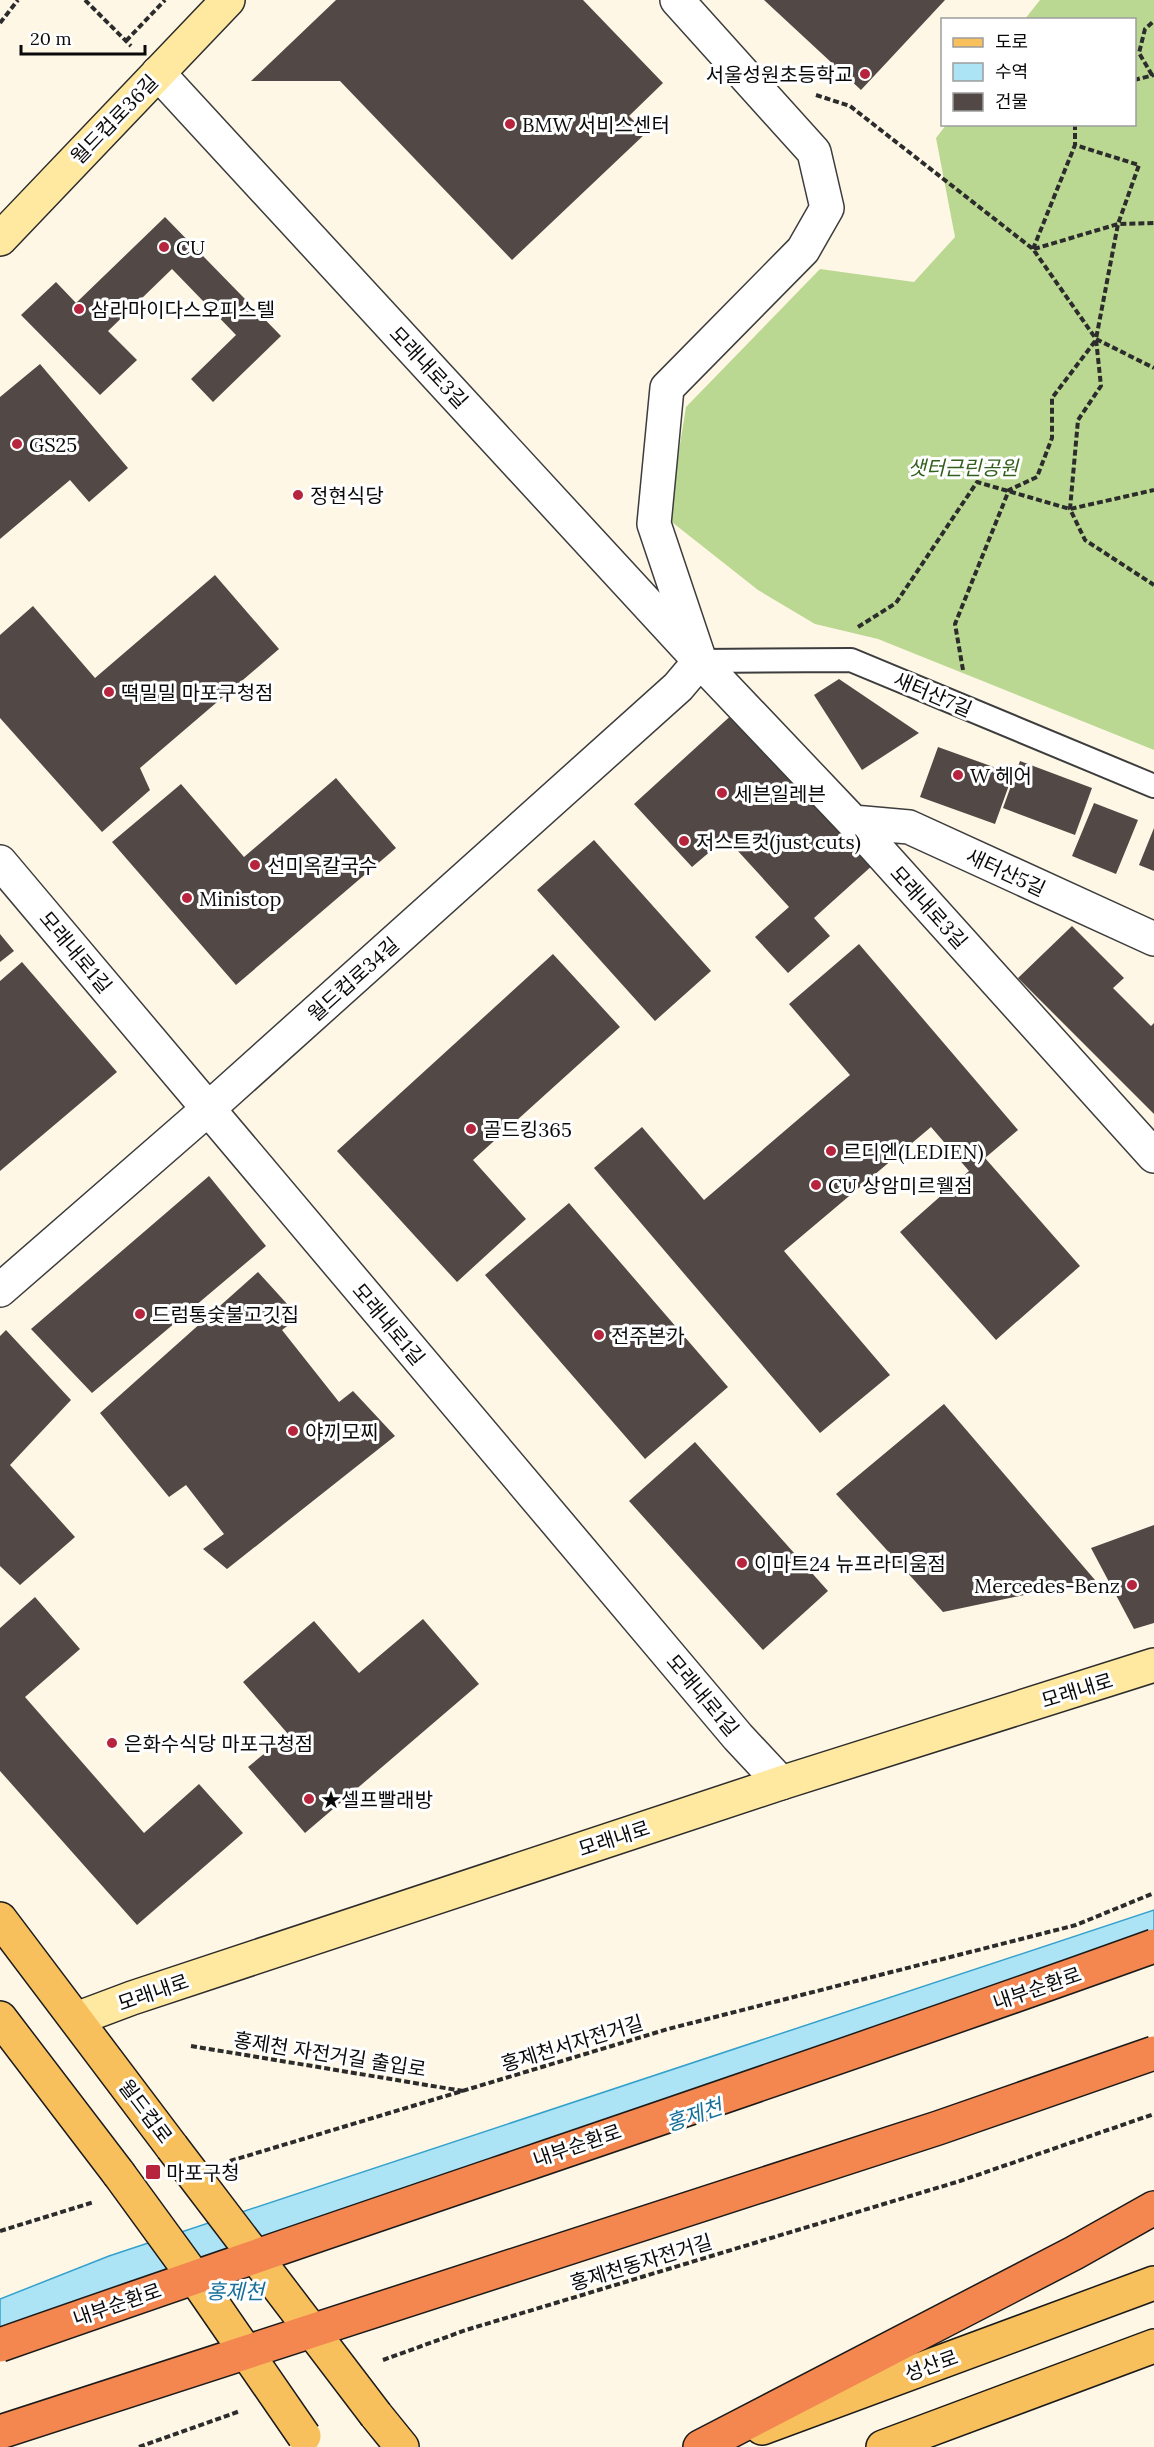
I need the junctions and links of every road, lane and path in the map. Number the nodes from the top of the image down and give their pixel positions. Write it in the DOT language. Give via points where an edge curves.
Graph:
graph roads {
  1 [pos="18,0"];
  2 [pos="85,0"];
  3 [pos="165,0"];
  4 [pos="228,0"];
  5 [pos="677,0"];
  6 [pos="1154,21"];
  7 [pos="0,23"];
  8 [pos="126,41"];
  9 [pos="158,73"];
  10 [pos="1153,75"];
  11 [pos="1136,79"];
  12 [pos="808,93"];
  13 [pos="1075,126"];
  14 [pos="1075,145"];
  15 [pos="1154,223"];
  16 [pos="1118,224"];
  17 [pos="0,239"];
  18 [pos="1034,249"];
  19 [pos="1096,339"];
  20 [pos="1154,368"];
  21 [pos="1009,490"];
  22 [pos="1154,490"];
  23 [pos="1070,509"];
  24 [pos="1154,585"];
  25 [pos="896,603"];
  26 [pos="700,661"];
  27 [pos="970,709"];
  28 [pos="1154,786"];
  29 [pos="853,822"];
  30 [pos="0,862"];
  31 [pos="1154,939"];
  32 [pos="208,1108"];
  33 [pos="1154,1156"];
  34 [pos="0,1290"];
  35 [pos="1154,1665"];
  36 [pos="781,1783"];
  37 [pos="1154,1893"];
  38 [pos="0,1919"];
  39 [pos="1154,1946"];
  40 [pos="0,2018"];
  41 [pos="76,2019"];
  42 [pos="191,2046"];
  43 [pos="1154,2053"];
  44 [pos="464,2091"];
  45 [pos="1154,2114"];
  46 [pos="225,2163"];
  47 [pos="100,2200"];
  48 [pos="1154,2208"];
  49 [pos="0,2231"];
  50 [pos="1154,2283"];
  51 [pos="0,2345"];
  52 [pos="1154,2346"];
  53 [pos="376,2362"];
  54 [pos="241,2411"];
  55 [pos="0,2432"];
  56 [pos="308,2442"];
  57 [pos="139,2447"];
  58 [pos="402,2447"];
  59 [pos="700,2447"];
  60 [pos="709,2447"];
  61 [pos="883,2447"];
  1 -- 7 [label="path"];
  2 -- 8 [label="path"];
  3 -- 8 [label="path"];
  4 -- 9 [label="main road, 월드컵로36길"];
  5 -- 26 [label="street, 모래내로3길" via="814,152 827,208 804,250 667,388 654,524"];
  6 -- 10 [label="path" via="1145,29 1139,53"];
  8 -- 9 [label="path"];
  9 -- 17 [label="main road, 월드컵로36길"];
  9 -- 26 [label="street, 모래내로3길"];
  10 -- 11 [label="path"];
  12 -- 18 [label="path" via="850,106"];
  13 -- 14 [label="path"];
  14 -- 16 [label="path" via="1139,165"];
  14 -- 18 [label="path"];
  15 -- 16 [label="path"];
  16 -- 18 [label="path"];
  16 -- 19 [label="path"];
  18 -- 19 [label="path"];
  19 -- 20 [label="path"];
  19 -- 21 [label="path" via="1052,398 1052,438 1037,477"];
  19 -- 23 [label="path" via="1101,386 1078,420"];
  21 -- 23 [label="path"];
  21 -- 25 [label="path" via="977,482"];
  21 -- 27 [label="path" via="955,624"];
  22 -- 23 [label="path"];
  23 -- 24 [label="path" via="1085,540"];
  26 -- 27 [label="lane, 새터산7길" via="851,660"];
  26 -- 29 [label="street, 모래내로3길"];
  26 -- 32 [label="street, 월드컵로34길" via="678,687"];
  27 -- 28 [label="lane, 새터산7길"];
  29 -- 31 [label="street, 새터산5길" via="909,827"];
  29 -- 33 [label="street, 모래내로3길"];
  30 -- 32 [label="street, 모래내로1길"];
  32 -- 34 [label="street, 월드컵로34길"];
  32 -- 36 [label="street, 모래내로1길" via="738,1737"];
  35 -- 36 [label="main road, 모래내로"];
  36 -- 41 [label="main road, 모래내로"];
  37 -- 44 [label="path, 홍제천서자전거길" via="1076,1925 668,2029"];
  38 -- 41 [label="main road, 월드컵로"];
  39 -- 51 [label="highway, 내부순환로, bridge"];
  40 -- 56 [label="main road, bridge" via="197,2281"];
  41 -- 58 [label="main road, 월드컵로, bridge"];
  42 -- 44 [label="path, 홍제천 자전거길 출입로"];
  43 -- 55 [label="highway, bridge" via="938,2128"];
  44 -- 46 [label="path, 홍제천서자전거길"];
  45 -- 53 [label="path, 홍제천동자전거길" via="960,2181 466,2330"];
  47 -- 49 [label="path"];
  48 -- 59 [label="highway"];
  50 -- 60 [label="main road, 성산로"];
  52 -- 61 [label="main road"];
  54 -- 57 [label="path"];
}
